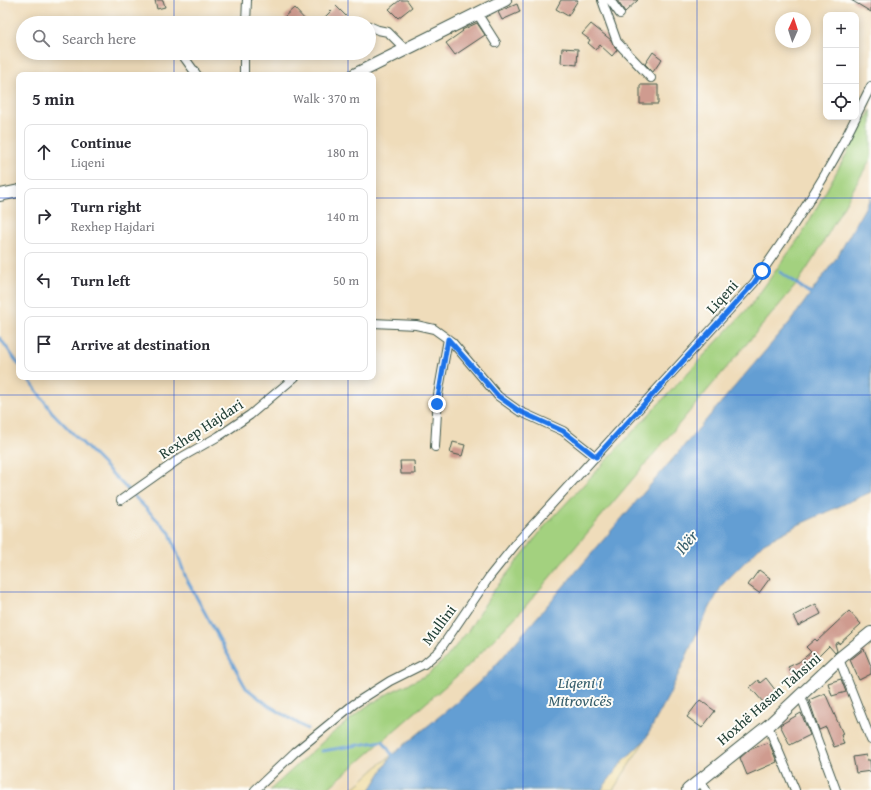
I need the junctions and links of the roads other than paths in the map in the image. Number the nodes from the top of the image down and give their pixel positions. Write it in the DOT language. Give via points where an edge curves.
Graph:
graph roads {
  1 [pos="505,0"];
  2 [pos="602,0"];
  3 [pos="610,0"];
  4 [pos="248,1"];
  5 [pos="477,13"];
  6 [pos="620,14"];
  7 [pos="247,16"];
  8 [pos="376,29"];
  9 [pos="496,43"];
  10 [pos="405,49"];
  11 [pos="186,60"];
  12 [pos="244,60"];
  13 [pos="195,72"];
  14 [pos="244,72"];
  15 [pos="360,72"];
  16 [pos="651,78"];
  17 [pos="871,86"];
  18 [pos="859,111"];
  19 [pos="855,120"];
  20 [pos="16,192"];
  21 [pos="0,195"];
  22 [pos="376,323"];
  23 [pos="448,339"];
  24 [pos="291,380"];
  25 [pos="435,447"];
  26 [pos="596,457"];
  27 [pos="120,500"];
  28 [pos="871,633"];
  29 [pos="839,659"];
  30 [pos="801,696"];
  31 [pos="768,726"];
  32 [pos="871,740"];
  33 [pos="703,785"];
  34 [pos="254,790"];
  35 [pos="688,790"];
  36 [pos="795,790"];
  37 [pos="836,790"];
  1 -- 5 [label="street"];
  2 -- 16 [label="street" via="618,42"];
  3 -- 6 [label="street"];
  4 -- 7 [label="street"];
  5 -- 9 [label="street"];
  5 -- 10 [label="street"];
  8 -- 10 [label="street" via="388,32"];
  10 -- 15 [label="street"];
  11 -- 13 [label="street"];
  12 -- 14 [label="street"];
  17 -- 18 [label="street, Liqeni"];
  19 -- 26 [label="street, Liqeni" via="839,152 754,283"];
  20 -- 21 [label="street"];
  22 -- 23 [label="street" via="416,325 434,329"];
  23 -- 25 [label="street" via="436,407"];
  23 -- 26 [label="street" via="498,396 519,411 563,431"];
  24 -- 27 [label="street, Rexhep Hajdari" via="250,415 182,457"];
  26 -- 34 [label="street, Mullini" via="502,561 440,651 424,664 390,681 354,704"];
  28 -- 29 [label="street, Hoxhë Hasan Tahsini"];
  29 -- 30 [label="street, Hoxhë Hasan Tahsini"];
  29 -- 32 [label="street"];
  30 -- 31 [label="street, Hoxhë Hasan Tahsini"];
  30 -- 37 [label="street"];
  31 -- 33 [label="street, Hoxhë Hasan Tahsini"];
  31 -- 36 [label="street"];
  33 -- 35 [label="street, Hoxhë Hasan Tahsini"];
}
